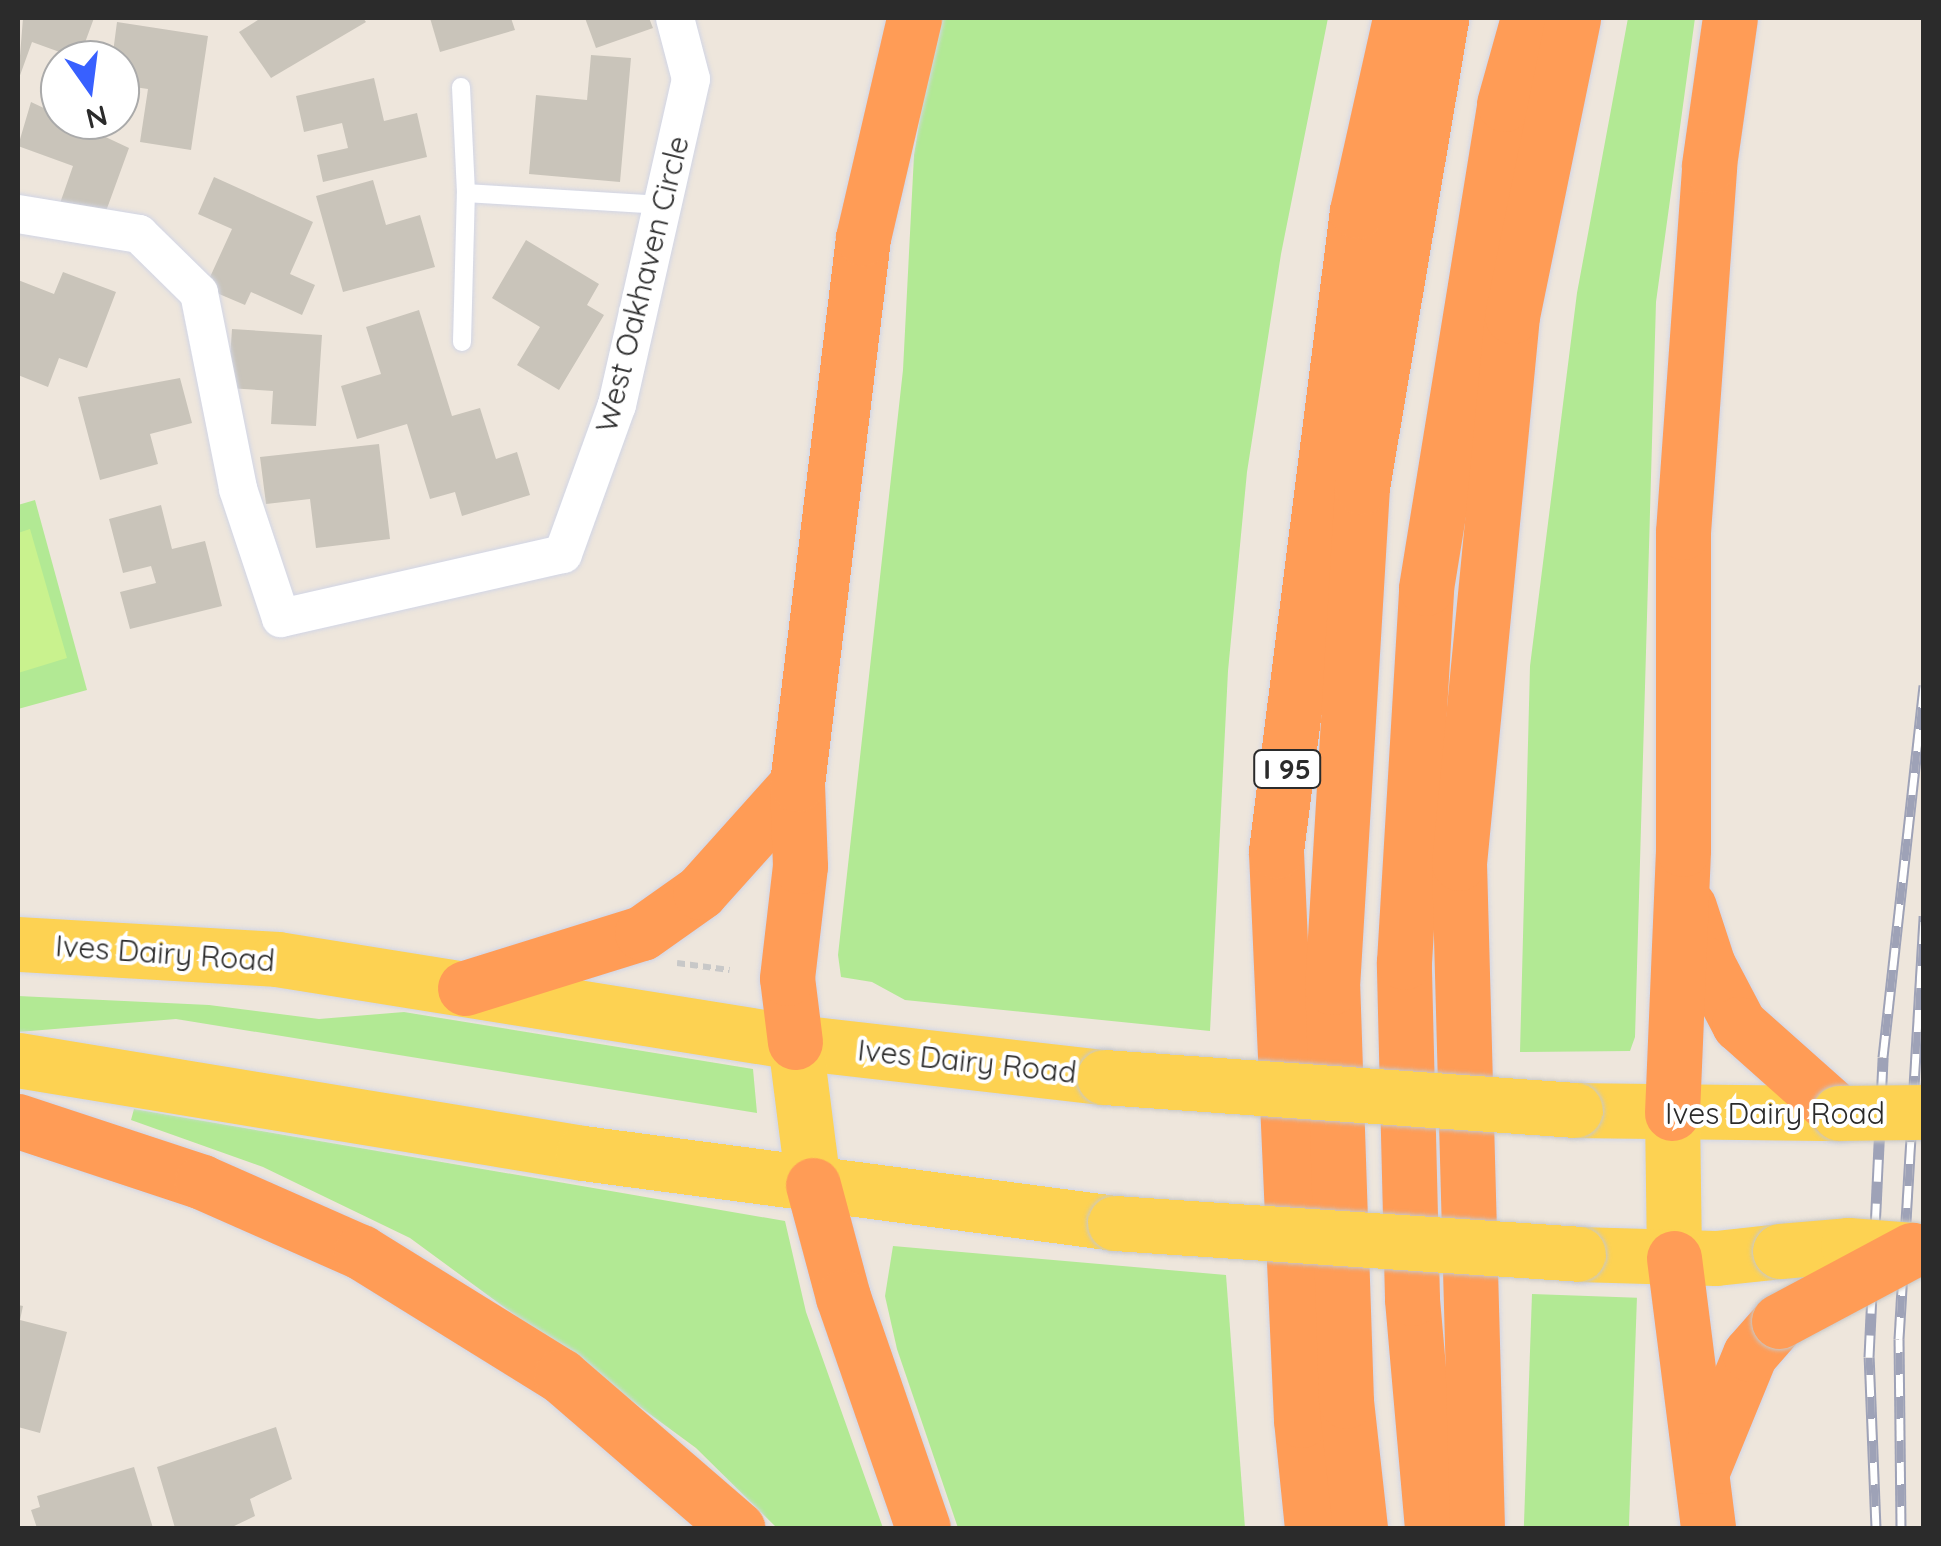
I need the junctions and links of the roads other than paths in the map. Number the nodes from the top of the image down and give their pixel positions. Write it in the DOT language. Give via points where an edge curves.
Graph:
graph roads {
  1 [pos="675,18"];
  2 [pos="914,18"];
  3 [pos="1400,18"];
  4 [pos="1441,18"];
  5 [pos="1528,18"];
  6 [pos="1573,18"];
  7 [pos="1730,18"];
  8 [pos="462,87"];
  9 [pos="466,193"];
  10 [pos="662,205"];
  11 [pos="18,214"];
  12 [pos="462,342"];
  13 [pos="798,784"];
  14 [pos="1681,884"];
  15 [pos="18,944"];
  16 [pos="465,988"];
  17 [pos="795,1042"];
  18 [pos="18,1060"];
  19 [pos="1924,1112"];
  20 [pos="1672,1114"];
  21 [pos="1813,1114"];
  22 [pos="18,1121"];
  23 [pos="813,1185"];
  24 [pos="1918,1250"];
  25 [pos="1674,1258"];
  26 [pos="1704,1466"];
  27 [pos="737,1528"];
  28 [pos="923,1528"];
  29 [pos="1312,1528"];
  30 [pos="1360,1528"];
  31 [pos="1432,1528"];
  32 [pos="1477,1528"];
  33 [pos="1708,1528"];
  1 -- 10 [label="street, West Oakhaven Circle" via="692,79"];
  2 -- 13 [label="highway" via="863,238"];
  3 -- 29 [label="highway, I 95" via="1357,211 1276,850 1301,1420"];
  4 -- 30 [label="highway" via="1362,487 1332,987 1346,1401"];
  5 -- 31 [label="highway" via="1504,104 1426,588 1404,962 1412,1298"];
  6 -- 32 [label="highway" via="1512,316 1460,863"];
  7 -- 14 [label="highway" via="1709,165 1683,532"];
  8 -- 9 [label="lane"];
  9 -- 10 [label="lane"];
  9 -- 12 [label="lane"];
  10 -- 11 [label="street, West Oakhaven Circle" via="617,404 562,554 281,618 238,489 198,292 139,234"];
  13 -- 16 [label="highway" via="700,892 642,933"];
  13 -- 17 [label="highway" via="800,866 787,978"];
  14 -- 20 [label="highway"];
  14 -- 21 [label="highway" via="1708,965 1739,1024 1762,1041"];
  15 -- 16 [label="main road, Ives Dairy Road" via="201,950"];
  16 -- 17 [label="main road, Ives Dairy Road"];
  17 -- 20 [label="main road, Ives Dairy Road, bridge" via="1104,1077"];
  17 -- 23 [label="main road"];
  18 -- 23 [label="main road"];
  19 -- 21 [label="main road, Ives Dairy Road, bridge"];
  20 -- 21 [label="main road, Ives Dairy Road"];
  20 -- 25 [label="main road"];
  22 -- 27 [label="highway" via="202,1182 361,1252 561,1376"];
  23 -- 25 [label="main road, bridge" via="1115,1223"];
  23 -- 28 [label="highway" via="843,1297"];
  24 -- 25 [label="main road, bridge" via="1848,1244"];
  24 -- 26 [label="highway, bridge" via="1779,1321 1750,1354"];
  25 -- 26 [label="highway"];
  26 -- 33 [label="highway"];
}
